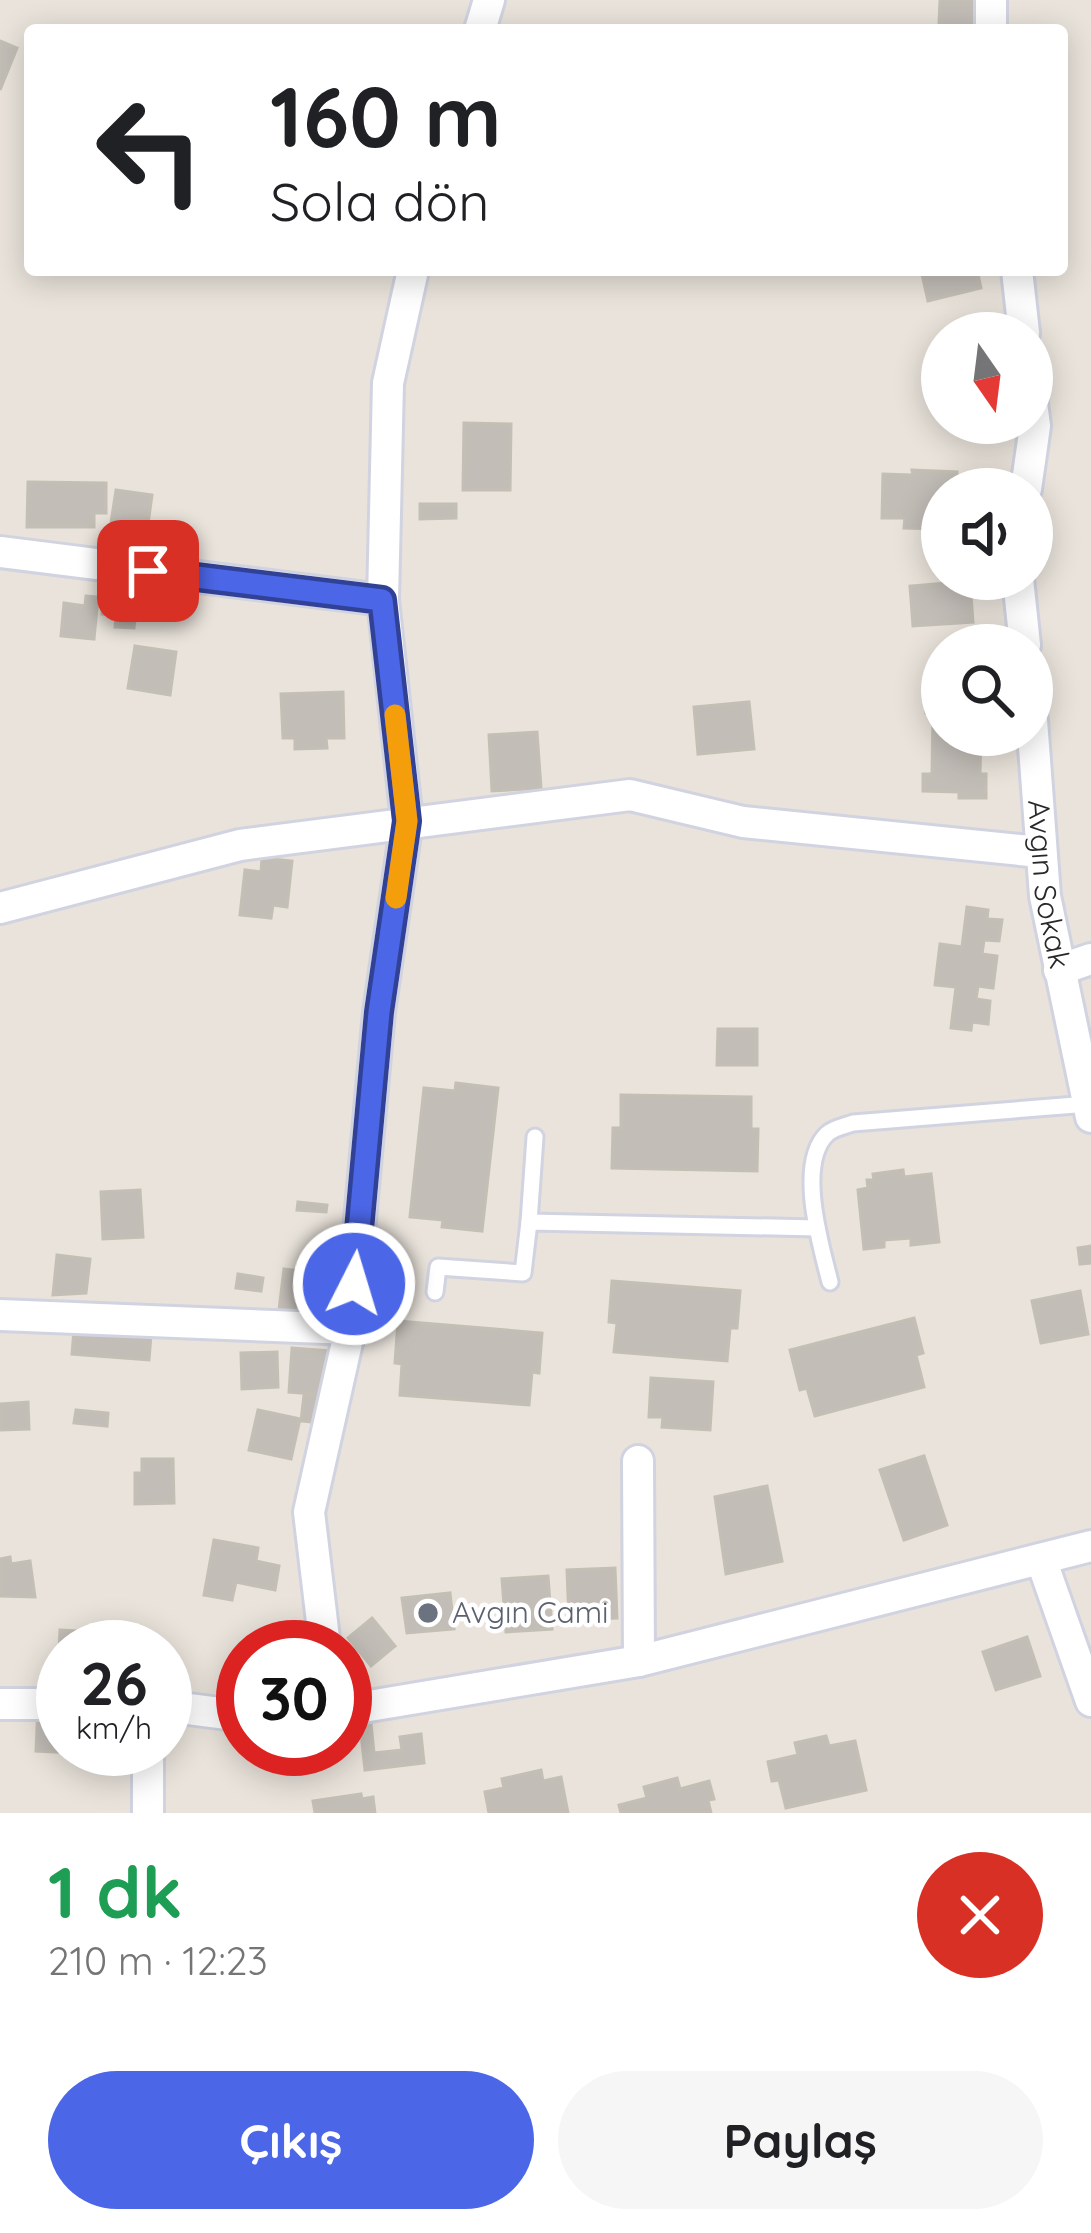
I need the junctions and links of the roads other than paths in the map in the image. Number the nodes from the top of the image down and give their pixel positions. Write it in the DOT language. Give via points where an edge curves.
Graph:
graph roads {
  1 [pos="412,276"];
  2 [pos="1018,276"];
  3 [pos="1022,312"];
  4 [pos="0,552"];
  5 [pos="382,600"];
  6 [pos="1034,756"];
  7 [pos="407,821"];
  8 [pos="1040,852"];
  9 [pos="0,908"];
  10 [pos="1091,959"];
  11 [pos="1059,970"];
  12 [pos="1089,1110"];
  13 [pos="536,1137"];
  14 [pos="529,1222"];
  15 [pos="817,1228"];
  16 [pos="830,1282"];
  17 [pos="435,1292"];
  18 [pos="0,1315"];
  19 [pos="350,1329"];
  20 [pos="638,1460"];
  21 [pos="1091,1546"];
  22 [pos="1041,1559"];
  23 [pos="322,1620"];
  24 [pos="639,1661"];
  25 [pos="1091,1701"];
  26 [pos="0,1704"];
  27 [pos="36,1704"];
  28 [pos="372,1706"];
  29 [pos="148,1776"];
  30 [pos="148,1813"];
  1 -- 5 [label="street" via="388,383"];
  2 -- 3 [label="street"];
  4 -- 5 [label="street"];
  5 -- 7 [label="street"];
  6 -- 8 [label="street, Avgın Sokak"];
  7 -- 8 [label="street" via="630,795 743,822"];
  7 -- 9 [label="street" via="240,844"];
  7 -- 19 [label="street" via="379,1012"];
  8 -- 11 [label="street, Avgın Sokak"];
  10 -- 11 [label="street"];
  11 -- 12 [label="street, Avgın Sokak"];
  12 -- 15 [label="lane" via="853,1123 828,1132 815,1152"];
  13 -- 14 [label="lane"];
  14 -- 15 [label="lane"];
  14 -- 17 [label="lane" via="523,1274 438,1267"];
  15 -- 16 [label="lane"];
  18 -- 19 [label="street"];
  19 -- 23 [label="street" via="309,1512"];
  20 -- 24 [label="street"];
  21 -- 22 [label="street"];
  22 -- 24 [label="street"];
  22 -- 25 [label="street"];
  24 -- 28 [label="street"];
  26 -- 27 [label="street"];
  29 -- 30 [label="street"];
}
